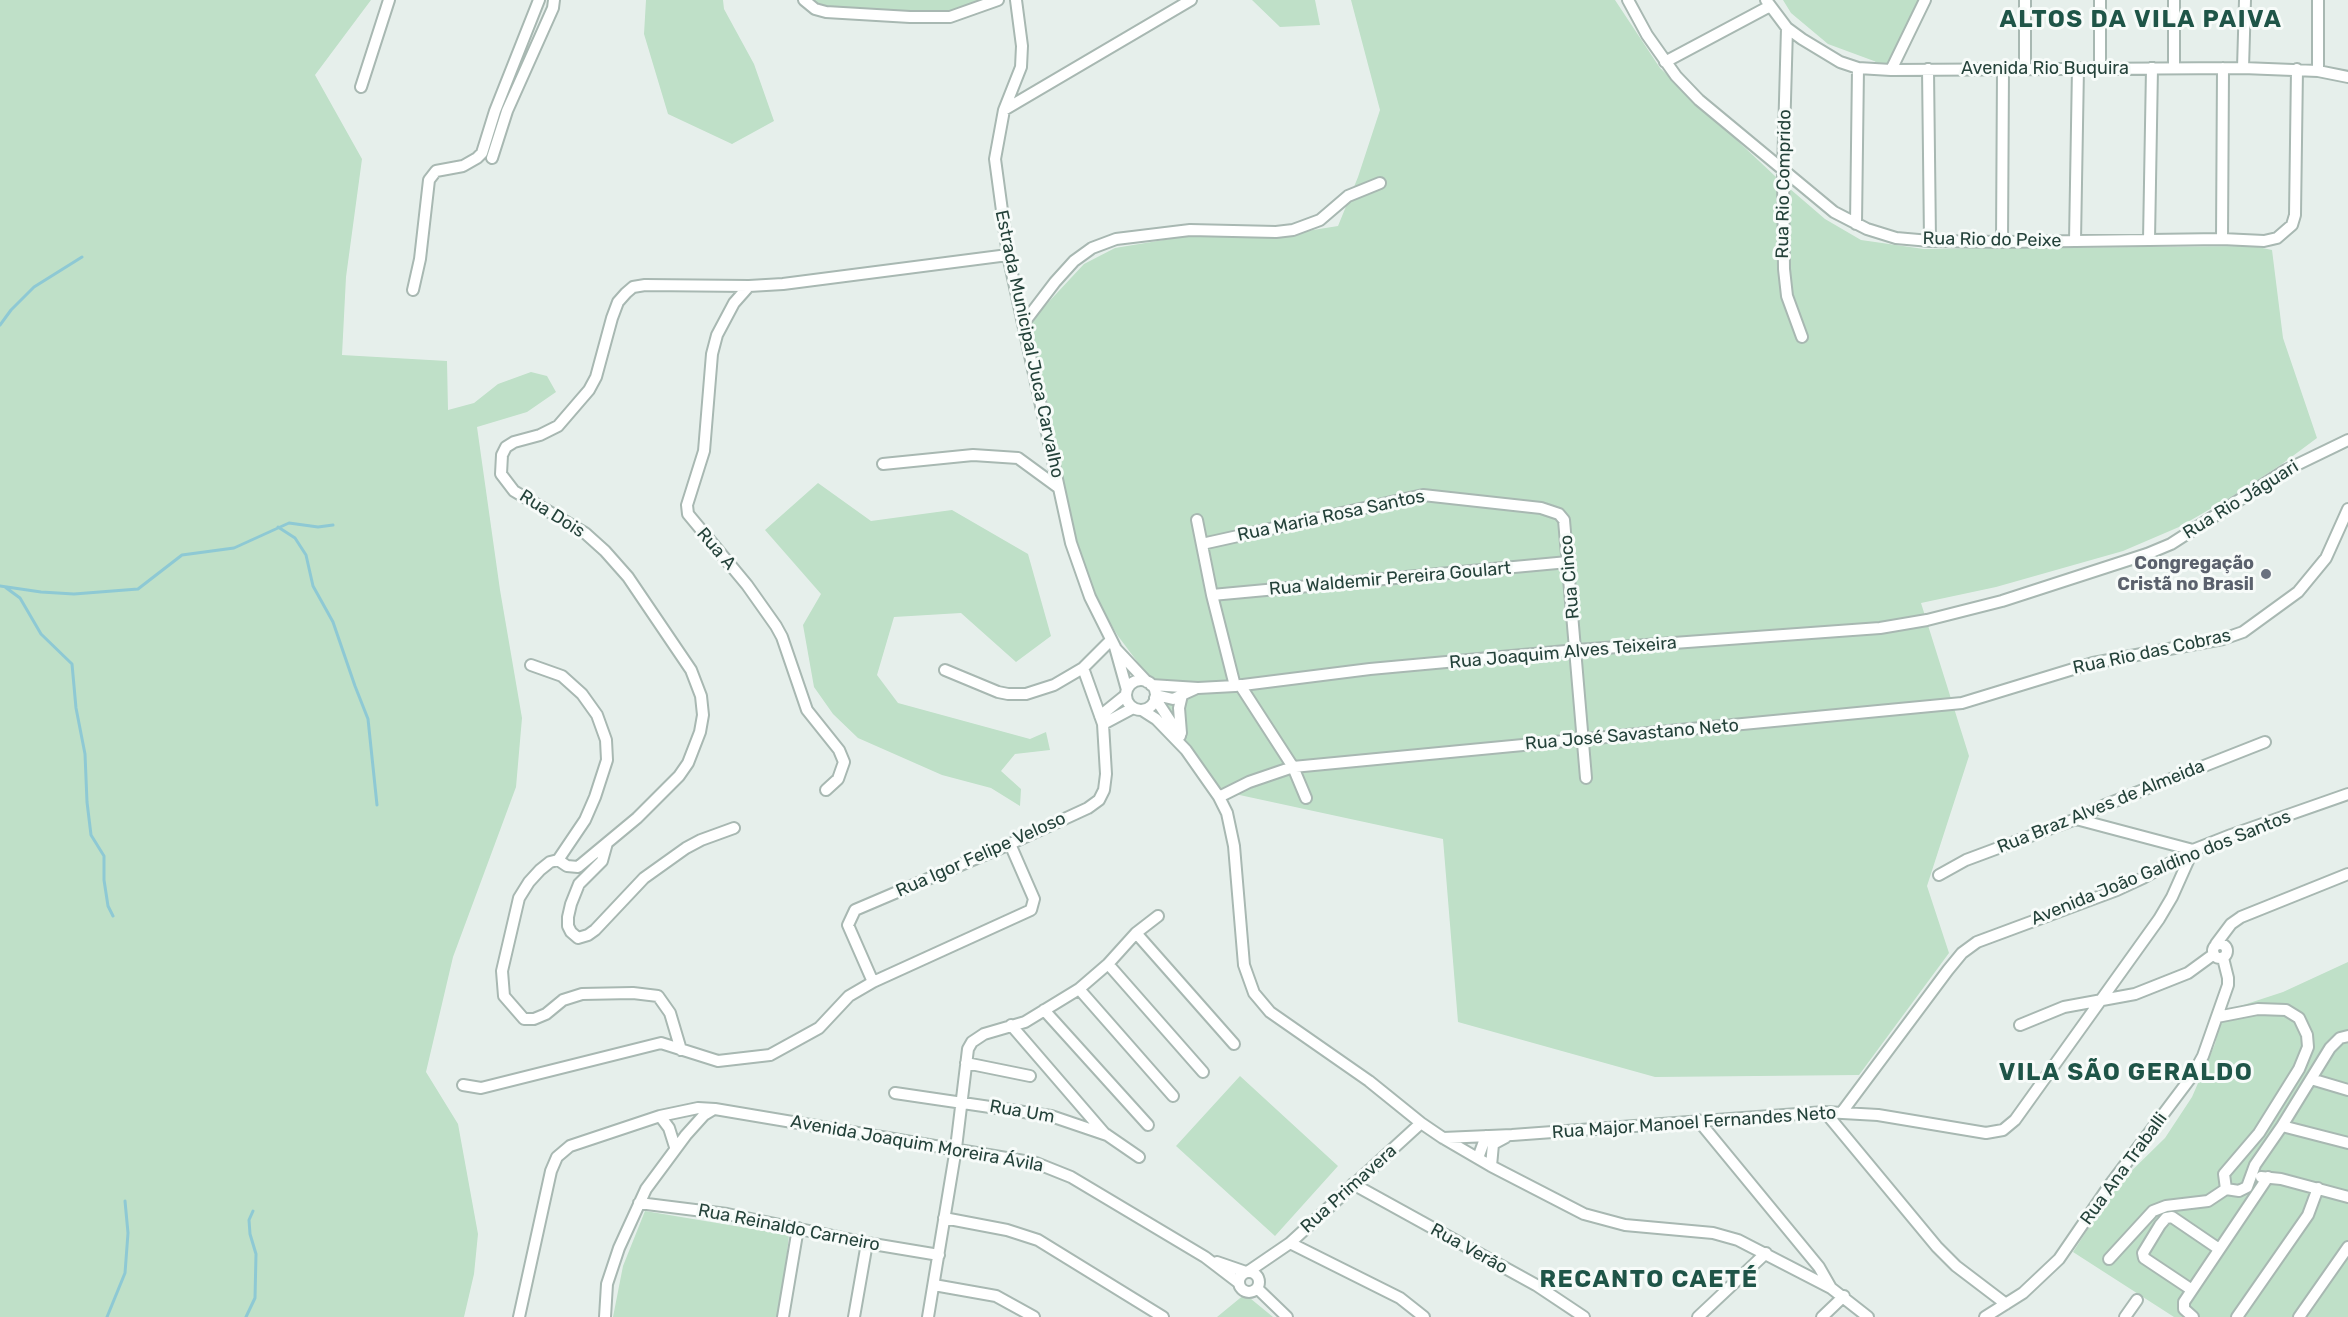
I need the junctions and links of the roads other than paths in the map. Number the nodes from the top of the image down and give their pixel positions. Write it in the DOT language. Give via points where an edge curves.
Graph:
graph roads {
  1 [pos="389,0"];
  2 [pos="539,0"];
  3 [pos="554,0"];
  4 [pos="804,0"];
  5 [pos="998,0"];
  6 [pos="1017,0"];
  7 [pos="1191,0"];
  8 [pos="1628,0"];
  9 [pos="1925,0"];
  10 [pos="2025,0"];
  11 [pos="2100,0"];
  12 [pos="2174,0"];
  13 [pos="2245,0"];
  14 [pos="2318,0"];
  15 [pos="1768,3"];
  16 [pos="1787,28"];
  17 [pos="1665,62"];
  18 [pos="1858,68"];
  19 [pos="2025,68"];
  20 [pos="2078,68"];
  21 [pos="2100,68"];
  22 [pos="2152,68"];
  23 [pos="2174,68"];
  24 [pos="2223,68"];
  25 [pos="2243,68"];
  26 [pos="1928,69"];
  27 [pos="2003,69"];
  28 [pos="2297,69"];
  29 [pos="1891,70"];
  30 [pos="2318,71"];
  31 [pos="2348,77"];
  32 [pos="362,87"];
  33 [pos="1004,110"];
  34 [pos="492,158"];
  35 [pos="1783,172"];
  36 [pos="1380,183"];
  37 [pos="1856,224"];
  38 [pos="2222,239"];
  39 [pos="2150,240"];
  40 [pos="1930,241"];
  41 [pos="2075,241"];
  42 [pos="2002,242"];
  43 [pos="1008,255"];
  44 [pos="749,286"];
  45 [pos="413,290"];
  46 [pos="1023,324"];
  47 [pos="1802,337"];
  48 [pos="2348,440"];
  49 [pos="883,464"];
  50 [pos="1059,488"];
  51 [pos="2348,509"];
  52 [pos="1197,520"];
  53 [pos="1564,520"];
  54 [pos="1202,544"];
  55 [pos="1568,562"];
  56 [pos="1212,595"];
  57 [pos="1927,620"];
  58 [pos="1113,644"];
  59 [pos="1576,650"];
  60 [pos="531,665"];
  61 [pos="1083,668"];
  62 [pos="945,670"];
  63 [pos="1238,686"];
  64 [pos="1198,688"];
  65 [pos="1152,690"];
  66 [pos="1126,693"];
  67 [pos="1182,695"];
  68 [pos="1971,701"];
  69 [pos="1138,709"];
  70 [pos="1102,720"];
  71 [pos="1584,740"];
  72 [pos="2265,742"];
  73 [pos="1184,744"];
  74 [pos="1293,767"];
  75 [pos="1586,778"];
  76 [pos="826,790"];
  77 [pos="2348,794"];
  78 [pos="1219,797"];
  79 [pos="1306,798"];
  80 [pos="2076,819"];
  81 [pos="734,828"];
  82 [pos="607,842"];
  83 [pos="1010,844"];
  84 [pos="2193,850"];
  85 [pos="562,863"];
  86 [pos="2348,874"];
  87 [pos="1939,876"];
  88 [pos="1158,915"];
  89 [pos="1136,933"];
  90 [pos="2220,950"];
  91 [pos="1108,964"];
  92 [pos="873,982"];
  93 [pos="1079,990"];
  94 [pos="2103,1000"];
  95 [pos="1044,1010"];
  96 [pos="2217,1017"];
  97 [pos="1011,1025"];
  98 [pos="2020,1025"];
  99 [pos="2348,1036"];
  100 [pos="1233,1044"];
  101 [pos="681,1050"];
  102 [pos="966,1063"];
  103 [pos="1203,1072"];
  104 [pos="1030,1076"];
  105 [pos="2311,1079"];
  106 [pos="463,1085"];
  107 [pos="2348,1090"];
  108 [pos="895,1093"];
  109 [pos="1173,1096"];
  110 [pos="961,1102"];
  111 [pos="715,1109"];
  112 [pos="1825,1112"];
  113 [pos="1842,1112"];
  114 [pos="660,1116"];
  115 [pos="1698,1120"];
  116 [pos="1421,1123"];
  117 [pos="1148,1125"];
  118 [pos="2282,1126"];
  119 [pos="1107,1136"];
  120 [pos="1486,1136"];
  121 [pos="1512,1136"];
  122 [pos="1443,1138"];
  123 [pos="2348,1143"];
  124 [pos="675,1147"];
  125 [pos="956,1148"];
  126 [pos="1140,1157"];
  127 [pos="1478,1158"];
  128 [pos="1491,1166"];
  129 [pos="2268,1177"];
  130 [pos="2251,1178"];
  131 [pos="1353,1184"];
  132 [pos="2318,1188"];
  133 [pos="2226,1189"];
  134 [pos="2348,1197"];
  135 [pos="639,1203"];
  136 [pos="944,1218"];
  137 [pos="798,1228"];
  138 [pos="1290,1243"];
  139 [pos="867,1244"];
  140 [pos="2348,1247"];
  141 [pos="2219,1249"];
  142 [pos="1766,1253"];
  143 [pos="1276,1254"];
  144 [pos="939,1255"];
  145 [pos="1205,1257"];
  146 [pos="2109,1259"];
  147 [pos="1247,1272"];
  148 [pos="1239,1283"];
  149 [pos="934,1285"];
  150 [pos="1257,1285"];
  151 [pos="1831,1288"];
  152 [pos="2192,1290"];
  153 [pos="1844,1296"];
  154 [pos="2138,1300"];
  155 [pos="2006,1304"];
  156 [pos="519,1317"];
  157 [pos="605,1317"];
  158 [pos="783,1317"];
  159 [pos="854,1317"];
  160 [pos="928,1317"];
  161 [pos="1035,1317"];
  162 [pos="1163,1317"];
  163 [pos="1287,1317"];
  164 [pos="1424,1317"];
  165 [pos="1584,1317"];
  166 [pos="1698,1317"];
  167 [pos="1822,1317"];
  168 [pos="1868,1317"];
  169 [pos="1985,1317"];
  170 [pos="2125,1317"];
  171 [pos="2193,1317"];
  172 [pos="2237,1317"];
  173 [pos="2300,1317"];
  1 -- 32 [label="street"];
  2 -- 45 [label="street" via="482,153 463,166 436,171 429,180"];
  3 -- 34 [label="street" via="507,111"];
  4 -- 5 [label="street" via="814,9 826,12 950,17"];
  6 -- 33 [label="street, Estrada Municipal Juca Carvalho" via="1021,67"];
  7 -- 33 [label="street"];
  8 -- 17 [label="street, Rua Rio do Peixe"];
  9 -- 29 [label="street"];
  10 -- 19 [label="street"];
  11 -- 21 [label="street"];
  12 -- 23 [label="street"];
  13 -- 25 [label="street"];
  14 -- 30 [label="street"];
  15 -- 16 [label="street, Avenida Rio Buquira"];
  15 -- 17 [label="street"];
  16 -- 18 [label="street, Avenida Rio Buquira" via="1816,49"];
  16 -- 35 [label="street, Rua Rio Comprido"];
  17 -- 35 [label="street, Rua Rio do Peixe" via="1699,100"];
  18 -- 29 [label="street, Avenida Rio Buquira"];
  18 -- 37 [label="street"];
  19 -- 20 [label="street, Avenida Rio Buquira"];
  19 -- 27 [label="street, Avenida Rio Buquira"];
  20 -- 21 [label="street, Avenida Rio Buquira"];
  20 -- 41 [label="street"];
  21 -- 22 [label="street, Avenida Rio Buquira"];
  22 -- 23 [label="street, Avenida Rio Buquira"];
  22 -- 39 [label="street"];
  23 -- 24 [label="street, Avenida Rio Buquira"];
  24 -- 25 [label="street, Avenida Rio Buquira"];
  24 -- 38 [label="street"];
  25 -- 28 [label="street, Avenida Rio Buquira"];
  26 -- 27 [label="street, Avenida Rio Buquira"];
  26 -- 29 [label="street, Avenida Rio Buquira"];
  26 -- 40 [label="street"];
  27 -- 42 [label="street"];
  28 -- 30 [label="street, Avenida Rio Buquira"];
  28 -- 38 [label="street, Rua Rio do Peixe" via="2294,220 2277,238"];
  30 -- 31 [label="street, Avenida Rio Buquira"];
  33 -- 43 [label="street, Estrada Municipal Juca Carvalho" via="995,159"];
  35 -- 37 [label="street, Rua Rio do Peixe"];
  35 -- 47 [label="street, Rua Rio Comprido" via="1785,286"];
  36 -- 46 [label="street" via="1348,196 1320,220 1293,230 1190,230 1116,239 1092,248 1061,275"];
  37 -- 40 [label="street, Rua Rio do Peixe" via="1896,238"];
  38 -- 39 [label="street, Rua Rio do Peixe"];
  39 -- 41 [label="street, Rua Rio do Peixe"];
  40 -- 42 [label="street, Rua Rio do Peixe"];
  41 -- 42 [label="street, Rua Rio do Peixe"];
  43 -- 44 [label="street, Rua Dois"];
  43 -- 46 [label="street, Estrada Municipal Juca Carvalho"];
  44 -- 76 [label="street, Rua A" via="734,303 717,335 704,451 687,505 688,514 776,626 807,710 839,750 844,762 838,779"];
  44 -- 82 [label="street, Rua Dois" via="633,287 618,302 589,390 558,426 514,442 502,455 501,474 514,491 585,533 628,577 691,670 701,696 700,732 688,763 654,802"];
  46 -- 50 [label="street, Estrada Municipal Juca Carvalho"];
  48 -- 57 [label="street, Rua Rio Jáguari" via="2286,470 2171,544 2002,601"];
  49 -- 50 [label="street" via="973,455 1018,458"];
  50 -- 58 [label="street, Estrada Municipal Juca Carvalho" via="1071,543 1090,597"];
  51 -- 68 [label="street, Rua Rio das Cobras" via="2314,574 2298,592 2243,632 2093,663"];
  52 -- 54 [label="street"];
  53 -- 54 [label="street, Rua Maria Rosa Santos" via="1552,510 1423,495"];
  53 -- 55 [label="street, Rua Cinco"];
  54 -- 56 [label="street"];
  55 -- 56 [label="street, Rua Waldemir Pereira Goulart"];
  55 -- 59 [label="street, Rua Cinco"];
  56 -- 63 [label="street"];
  57 -- 59 [label="street, Rua Joaquim Alves Teixeira" via="1880,628"];
  58 -- 61 [label="street"];
  58 -- 65 [label="street"];
  58 -- 66 [label="street"];
  59 -- 63 [label="street, Rua Joaquim Alves Teixeira"];
  59 -- 71 [label="street, Rua Cinco"];
  60 -- 85 [label="street" via="562,676 582,694 602,725 608,751 585,820"];
  61 -- 62 [label="street" via="1054,685 1016,695 998,692"];
  61 -- 70 [label="street, Rua Igor Felipe Veloso"];
  63 -- 64 [label="street, Rua Joaquim Alves Teixeira"];
  63 -- 74 [label="street"];
  64 -- 65 [label="street, Rua Joaquim Alves Teixeira"];
  64 -- 67 [label="street"];
  65 -- 66 [label="street" via="1137,681"];
  65 -- 67 [label="street" via="1169,700"];
  65 -- 69 [label="street" via="1151,706"];
  65 -- 73 [label="street"];
  66 -- 69 [label="street" via="1128,703"];
  66 -- 70 [label="street"];
  67 -- 73 [label="street" via="1179,722"];
  68 -- 71 [label="street, Rua José Savastano Neto"];
  69 -- 70 [label="street"];
  69 -- 73 [label="street"];
  70 -- 83 [label="street, Rua Igor Felipe Veloso" via="1106,774 1099,800"];
  71 -- 74 [label="street, Rua José Savastano Neto"];
  71 -- 75 [label="street, Rua Cinco"];
  72 -- 80 [label="street, Rua Braz Alves de Almeida"];
  73 -- 78 [label="street"];
  74 -- 78 [label="street, Rua José Savastano Neto"];
  74 -- 79 [label="street"];
  77 -- 84 [label="street, Avenida João Galdino dos Santos"];
  78 -- 116 [label="street" via="1231,827 1244,965 1259,1000"];
  80 -- 84 [label="street"];
  80 -- 87 [label="street, Rua Braz Alves de Almeida" via="1966,860"];
  81 -- 82 [label="street" via="686,848 644,878 595,930 578,938 568,926 571,904 579,884 602,861"];
  82 -- 85 [label="street, Rua Dois" via="583,865"];
  83 -- 92 [label="street" via="1034,898 1031,910"];
  83 -- 92 [label="street, Rua Igor Felipe Veloso" via="855,910 848,925"];
  84 -- 94 [label="street, Rua Major Manoel Fernandes Neto" via="2159,919"];
  84 -- 113 [label="street, Avenida João Galdino dos Santos" via="2117,890 1977,942 1962,953"];
  85 -- 101 [label="street" via="550,862 540,870 519,898 502,971 504,996 524,1019 546,1014 564,1000 582,994 658,996 670,1013"];
  86 -- 90 [label="street, Rua Ana Traballi" via="2241,917 2228,928"];
  88 -- 89 [label="street"];
  89 -- 91 [label="street"];
  89 -- 100 [label="street"];
  90 -- 94 [label="street" via="2173,980 2135,994"];
  90 -- 96 [label="street, Rua Ana Traballi" via="2228,978"];
  91 -- 93 [label="street"];
  91 -- 103 [label="street"];
  92 -- 101 [label="street" via="849,996 819,1028 770,1055 718,1061"];
  93 -- 95 [label="street"];
  93 -- 109 [label="street"];
  94 -- 98 [label="street" via="2064,1007"];
  94 -- 113 [label="street, Rua Major Manoel Fernandes Neto" via="2015,1120 2003,1130 1986,1133"];
  95 -- 97 [label="street" via="1025,1022"];
  95 -- 117 [label="street"];
  96 -- 133 [label="street" via="2258,1009 2286,1010 2304,1024 2308,1047 2267,1121 2224,1174"];
  96 -- 155 [label="street, Rua Ana Traballi" via="2192,1076 2059,1259"];
  97 -- 102 [label="street" via="972,1042"];
  97 -- 119 [label="street"];
  99 -- 105 [label="street" via="2333,1043"];
  101 -- 106 [label="street" via="661,1043 481,1088"];
  102 -- 104 [label="street"];
  102 -- 110 [label="street"];
  105 -- 107 [label="street"];
  105 -- 118 [label="street"];
  108 -- 110 [label="street, Rua Um"];
  110 -- 119 [label="street, Rua Um" via="1051,1116"];
  110 -- 125 [label="street"];
  111 -- 114 [label="street, Avenida Joaquim Moreira Ávila" via="698,1108"];
  111 -- 124 [label="street" via="704,1115"];
  111 -- 125 [label="street, Avenida Joaquim Moreira Ávila"];
  112 -- 113 [label="street, Rua Major Manoel Fernandes Neto"];
  112 -- 115 [label="street, Rua Major Manoel Fernandes Neto"];
  112 -- 155 [label="street" via="1936,1247"];
  114 -- 124 [label="street"];
  114 -- 156 [label="street, Avenida Joaquim Moreira Ávila" via="570,1146 557,1157 550,1171"];
  115 -- 121 [label="street, Rua Major Manoel Fernandes Neto"];
  115 -- 151 [label="street" via="1819,1267"];
  116 -- 122 [label="street"];
  116 -- 131 [label="street, Rua Primavera"];
  118 -- 123 [label="street"];
  118 -- 130 [label="street" via="2255,1165"];
  119 -- 126 [label="street, Rua Um"];
  120 -- 121 [label="street, Rua Major Manoel Fernandes Neto"];
  120 -- 122 [label="street, Rua Major Manoel Fernandes Neto"];
  120 -- 127 [label="street"];
  121 -- 128 [label="street" via="1493,1144"];
  122 -- 127 [label="street"];
  124 -- 135 [label="street"];
  125 -- 136 [label="street"];
  125 -- 145 [label="street, Avenida Joaquim Moreira Ávila" via="1051,1168"];
  127 -- 128 [label="street"];
  128 -- 142 [label="street" via="1595,1218 1625,1225 1720,1234"];
  129 -- 130 [label="street"];
  129 -- 132 [label="street"];
  129 -- 141 [label="street"];
  130 -- 133 [label="street" via="2243,1189"];
  131 -- 138 [label="street, Rua Primavera"];
  131 -- 165 [label="street, Rua Verão" via="1536,1285"];
  132 -- 134 [label="street"];
  132 -- 172 [label="street" via="2308,1215"];
  133 -- 146 [label="street" via="2208,1201 2153,1211"];
  135 -- 137 [label="street, Rua Reinaldo Carneiro"];
  135 -- 157 [label="street" via="607,1284"];
  136 -- 144 [label="street"];
  136 -- 162 [label="street" via="1038,1240"];
  137 -- 139 [label="street, Rua Reinaldo Carneiro"];
  137 -- 158 [label="street"];
  138 -- 143 [label="street, Rua Primavera"];
  138 -- 164 [label="street" via="1400,1298"];
  139 -- 144 [label="street, Rua Reinaldo Carneiro"];
  139 -- 159 [label="street"];
  140 -- 173 [label="street"];
  141 -- 152 [label="street"];
  141 -- 152 [label="street" via="2172,1217 2160,1225 2143,1252 2144,1258"];
  142 -- 151 [label="street"];
  142 -- 166 [label="street"];
  143 -- 147 [label="street, Rua Primavera"];
  143 -- 150 [label="street, Rua Primavera"];
  144 -- 149 [label="street"];
  145 -- 147 [label="street, Avenida Joaquim Moreira Ávila"];
  145 -- 148 [label="street, Avenida Joaquim Moreira Ávila"];
  147 -- 148 [label="street"];
  147 -- 150 [label="street" via="1256,1274"];
  148 -- 150 [label="street" via="1245,1291"];
  149 -- 160 [label="street"];
  149 -- 161 [label="street" via="996,1296"];
  150 -- 163 [label="street"];
  151 -- 153 [label="street"];
  152 -- 171 [label="street" via="2183,1307"];
  153 -- 167 [label="street"];
  153 -- 168 [label="street"];
  154 -- 170 [label="street"];
  155 -- 169 [label="street, Rua Ana Traballi"];
}
